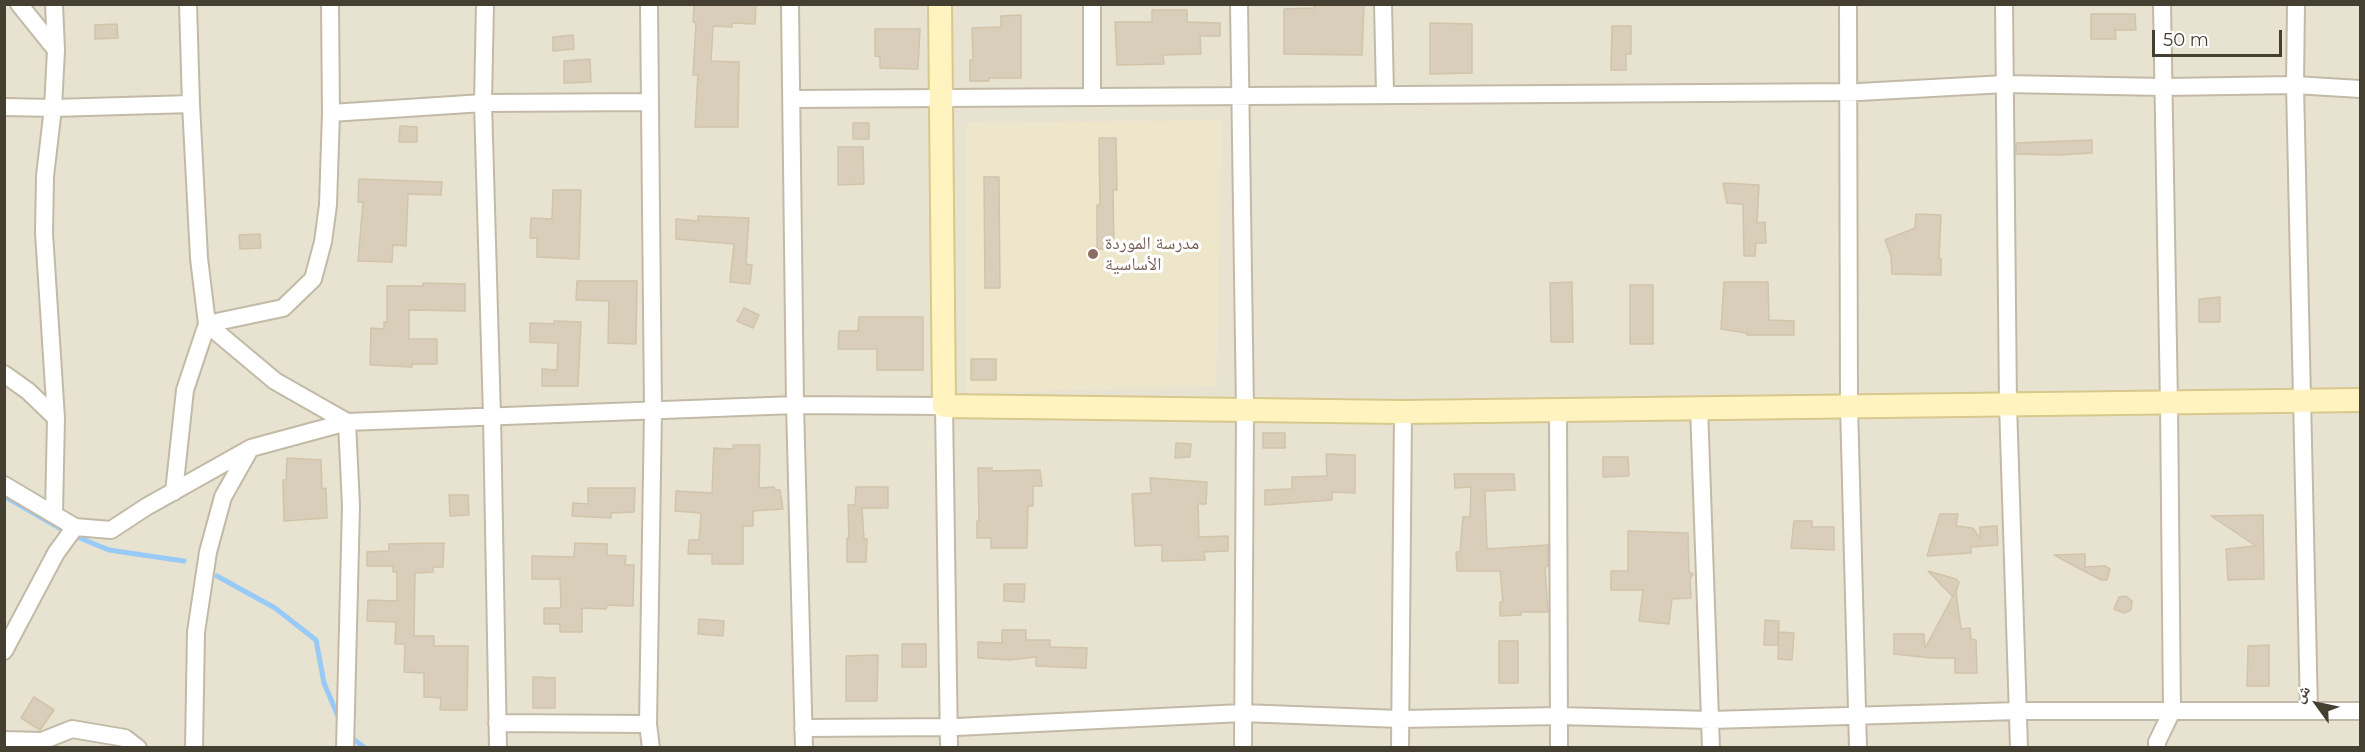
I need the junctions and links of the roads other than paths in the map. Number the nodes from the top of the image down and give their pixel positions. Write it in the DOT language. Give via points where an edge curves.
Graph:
graph roads {
  1 [pos="19,4"];
  2 [pos="54,4"];
  3 [pos="188,4"];
  4 [pos="330,4"];
  5 [pos="485,4"];
  6 [pos="649,4"];
  7 [pos="790,4"];
  8 [pos="940,4"];
  9 [pos="1092,4"];
  10 [pos="1239,4"];
  11 [pos="1383,4"];
  12 [pos="2004,4"];
  13 [pos="2162,4"];
  14 [pos="2296,4"];
  15 [pos="1847,5"];
  16 [pos="56,50"];
  17 [pos="2005,84"];
  18 [pos="2295,85"];
  19 [pos="2164,87"];
  20 [pos="2361,89"];
  21 [pos="1848,92"];
  22 [pos="1385,94"];
  23 [pos="1240,95"];
  24 [pos="1092,97"];
  25 [pos="792,99"];
  26 [pos="942,99"];
  27 [pos="650,102"];
  28 [pos="483,103"];
  29 [pos="191,104"];
  30 [pos="4,107"];
  31 [pos="53,108"];
  32 [pos="331,113"];
  33 [pos="207,324"];
  34 [pos="4,374"];
  35 [pos="2361,400"];
  36 [pos="2303,402"];
  37 [pos="2008,404"];
  38 [pos="2169,404"];
  39 [pos="795,405"];
  40 [pos="944,406"];
  41 [pos="1849,406"];
  42 [pos="1699,407"];
  43 [pos="1558,409"];
  44 [pos="653,410"];
  45 [pos="1245,410"];
  46 [pos="1403,412"];
  47 [pos="492,416"];
  48 [pos="56,418"];
  49 [pos="347,422"];
  50 [pos="251,448"];
  51 [pos="4,485"];
  52 [pos="174,492"];
  53 [pos="54,513"];
  54 [pos="75,527"];
  55 [pos="4,651"];
  56 [pos="2018,711"];
  57 [pos="2172,711"];
  58 [pos="2309,711"];
  59 [pos="2361,711"];
  60 [pos="1242,712"];
  61 [pos="1559,716"];
  62 [pos="1858,717"];
  63 [pos="1400,719"];
  64 [pos="1711,720"];
  65 [pos="497,723"];
  66 [pos="648,724"];
  67 [pos="949,727"];
  68 [pos="804,728"];
  69 [pos="4,740"];
  70 [pos="138,747"];
  71 [pos="194,747"];
  72 [pos="345,747"];
  73 [pos="498,747"];
  74 [pos="651,747"];
  75 [pos="804,747"];
  76 [pos="950,747"];
  77 [pos="1243,747"];
  78 [pos="1400,747"];
  79 [pos="1559,747"];
  80 [pos="1711,747"];
  81 [pos="1858,747"];
  82 [pos="2019,747"];
  83 [pos="2157,747"];
  1 -- 16 [label="street"];
  2 -- 16 [label="street"];
  3 -- 29 [label="street"];
  4 -- 32 [label="street"];
  5 -- 28 [label="street"];
  6 -- 27 [label="street"];
  7 -- 25 [label="street"];
  8 -- 26 [label="main road"];
  9 -- 24 [label="street"];
  10 -- 23 [label="street"];
  11 -- 22 [label="street"];
  12 -- 17 [label="street"];
  13 -- 19 [label="street"];
  14 -- 18 [label="street"];
  15 -- 21 [label="street"];
  16 -- 31 [label="street"];
  17 -- 19 [label="street"];
  17 -- 21 [label="street"];
  17 -- 37 [label="street"];
  18 -- 19 [label="street"];
  18 -- 20 [label="street"];
  18 -- 36 [label="street"];
  19 -- 38 [label="street"];
  21 -- 22 [label="street"];
  21 -- 41 [label="street"];
  22 -- 23 [label="street"];
  23 -- 24 [label="street"];
  23 -- 45 [label="street"];
  24 -- 26 [label="street"];
  25 -- 26 [label="street"];
  25 -- 39 [label="street"];
  26 -- 40 [label="main road"];
  27 -- 28 [label="street"];
  27 -- 44 [label="street"];
  28 -- 32 [label="street"];
  28 -- 47 [label="street"];
  29 -- 31 [label="street"];
  29 -- 33 [label="street" via="199,258"];
  30 -- 31 [label="street"];
  31 -- 48 [label="street" via="45,176 44,233"];
  32 -- 33 [label="street" via="328,205 313,279 283,308"];
  33 -- 49 [label="street" via="275,381"];
  33 -- 52 [label="street" via="185,390"];
  34 -- 48 [label="street"];
  35 -- 36 [label="main road"];
  36 -- 38 [label="main road"];
  36 -- 58 [label="street"];
  37 -- 38 [label="main road"];
  37 -- 41 [label="main road"];
  37 -- 56 [label="street"];
  38 -- 57 [label="street"];
  39 -- 40 [label="street"];
  39 -- 44 [label="street"];
  39 -- 68 [label="street"];
  40 -- 45 [label="main road"];
  40 -- 67 [label="street"];
  41 -- 42 [label="main road"];
  41 -- 62 [label="street"];
  42 -- 43 [label="main road"];
  42 -- 64 [label="street"];
  43 -- 46 [label="main road"];
  43 -- 61 [label="street"];
  44 -- 47 [label="street"];
  44 -- 66 [label="street"];
  45 -- 46 [label="main road"];
  45 -- 60 [label="street"];
  46 -- 63 [label="street"];
  47 -- 49 [label="street"];
  47 -- 65 [label="street"];
  48 -- 53 [label="street"];
  49 -- 50 [label="street"];
  49 -- 72 [label="street" via="351,506"];
  50 -- 52 [label="street"];
  50 -- 71 [label="street" via="224,497 208,552 196,632"];
  51 -- 53 [label="street"];
  52 -- 54 [label="street" via="111,530"];
  53 -- 54 [label="street"];
  54 -- 55 [label="street" via="56,554"];
  56 -- 57 [label="street"];
  56 -- 62 [label="street"];
  56 -- 82 [label="street"];
  57 -- 58 [label="street"];
  57 -- 83 [label="street"];
  58 -- 59 [label="street"];
  60 -- 63 [label="street"];
  60 -- 67 [label="street"];
  60 -- 77 [label="street"];
  61 -- 63 [label="street"];
  61 -- 64 [label="street"];
  61 -- 79 [label="street"];
  62 -- 64 [label="street"];
  62 -- 81 [label="street"];
  63 -- 78 [label="street"];
  64 -- 80 [label="street"];
  65 -- 66 [label="street"];
  65 -- 73 [label="street"];
  66 -- 74 [label="street"];
  67 -- 68 [label="street"];
  67 -- 76 [label="street"];
  68 -- 75 [label="street"];
  69 -- 70 [label="street" via="42,741 72,729 125,738"];
}
